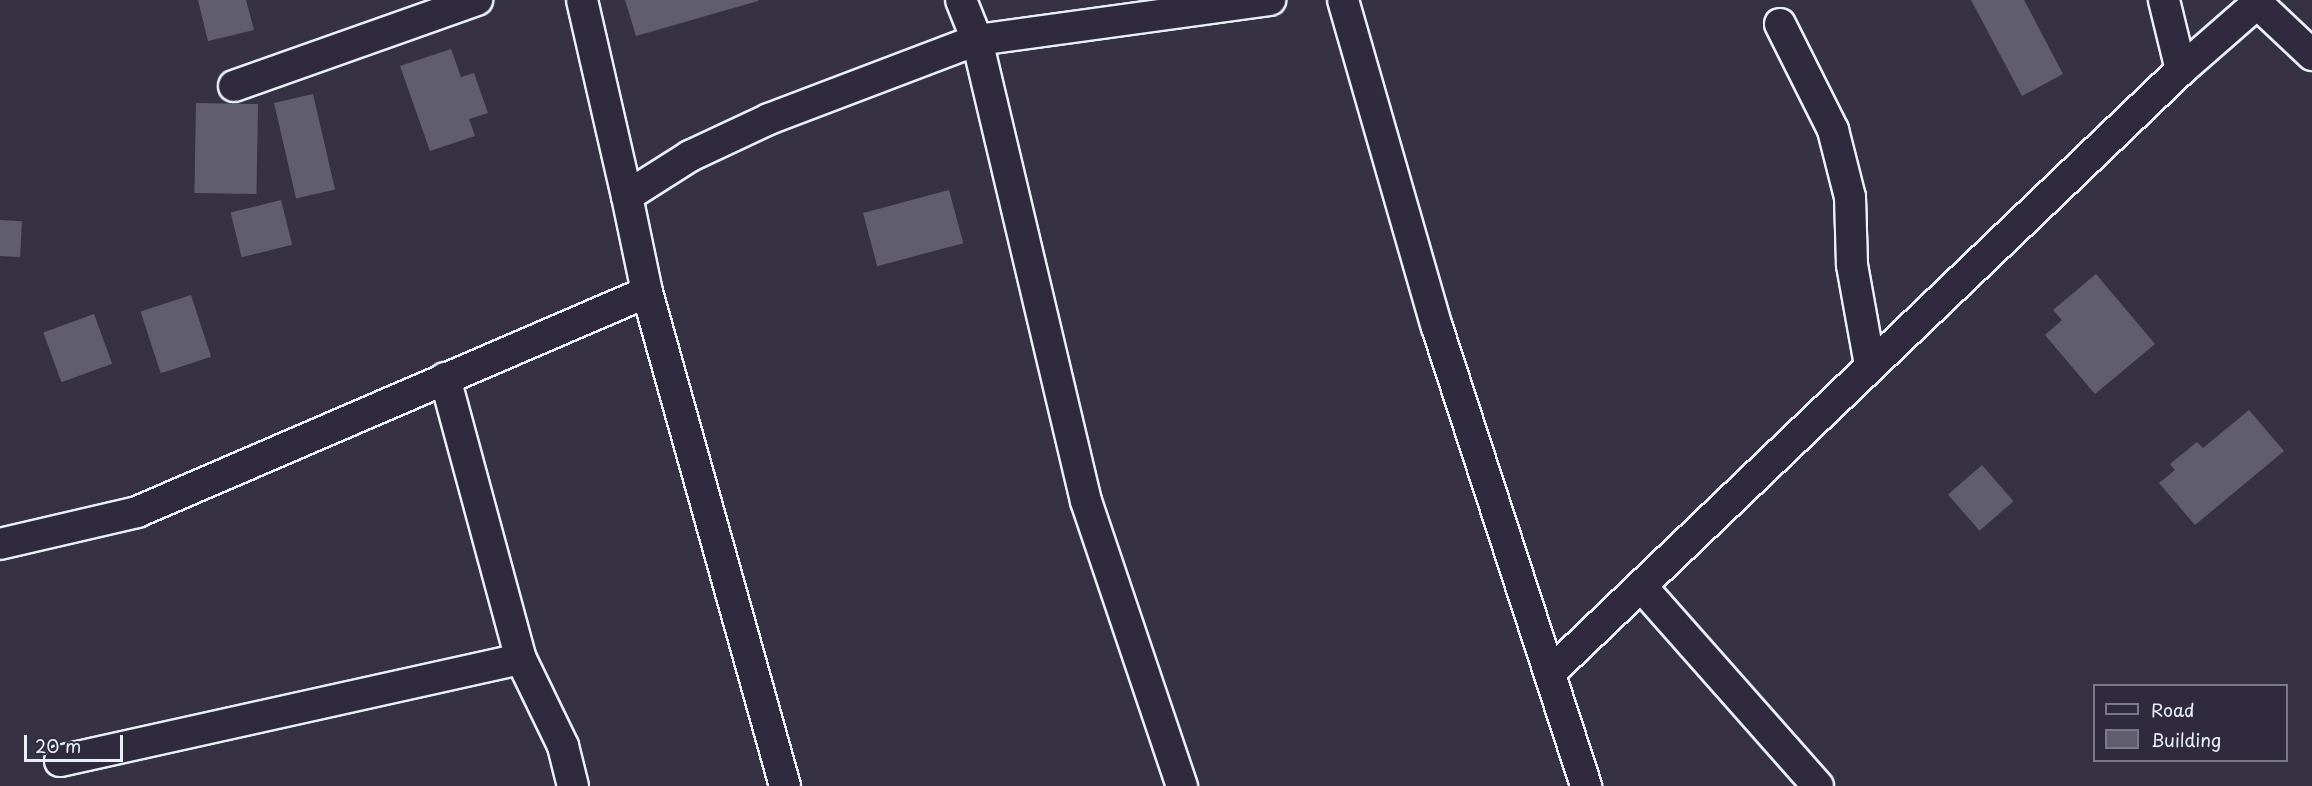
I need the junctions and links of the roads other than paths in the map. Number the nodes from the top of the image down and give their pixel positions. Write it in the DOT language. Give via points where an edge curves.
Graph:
graph roads {
  1 [pos="477,0"];
  2 [pos="582,0"];
  3 [pos="961,0"];
  4 [pos="1270,0"];
  5 [pos="1343,0"];
  6 [pos="2164,0"];
  7 [pos="2259,2"];
  8 [pos="1780,24"];
  9 [pos="977,40"];
  10 [pos="2312,55"];
  11 [pos="2181,70"];
  12 [pos="234,86"];
  13 [pos="627,196"];
  14 [pos="647,292"];
  15 [pos="1870,365"];
  16 [pos="445,378"];
  17 [pos="0,544"];
  18 [pos="1641,586"];
  19 [pos="521,659"];
  20 [pos="1551,672"];
  21 [pos="60,761"];
  22 [pos="573,786"];
  23 [pos="785,786"];
  24 [pos="1182,786"];
  25 [pos="1586,786"];
  26 [pos="1818,786"];
  1 -- 12 [label="street"];
  2 -- 13 [label="street"];
  3 -- 9 [label="street"];
  4 -- 9 [label="street"];
  5 -- 20 [label="street" via="1437,327"];
  6 -- 11 [label="street"];
  7 -- 10 [label="street"];
  7 -- 11 [label="street"];
  8 -- 15 [label="street" via="1836,141 1850,197 1852,265"];
  9 -- 13 [label="street" via="769,119 690,156"];
  9 -- 24 [label="street" via="1086,501"];
  11 -- 15 [label="street"];
  13 -- 14 [label="street"];
  14 -- 16 [label="street"];
  14 -- 23 [label="street"];
  15 -- 18 [label="street"];
  16 -- 17 [label="street" via="137,512"];
  16 -- 19 [label="street"];
  18 -- 20 [label="street"];
  18 -- 26 [label="street"];
  19 -- 21 [label="street"];
  19 -- 22 [label="street" via="563,746"];
  20 -- 25 [label="street"];
}
